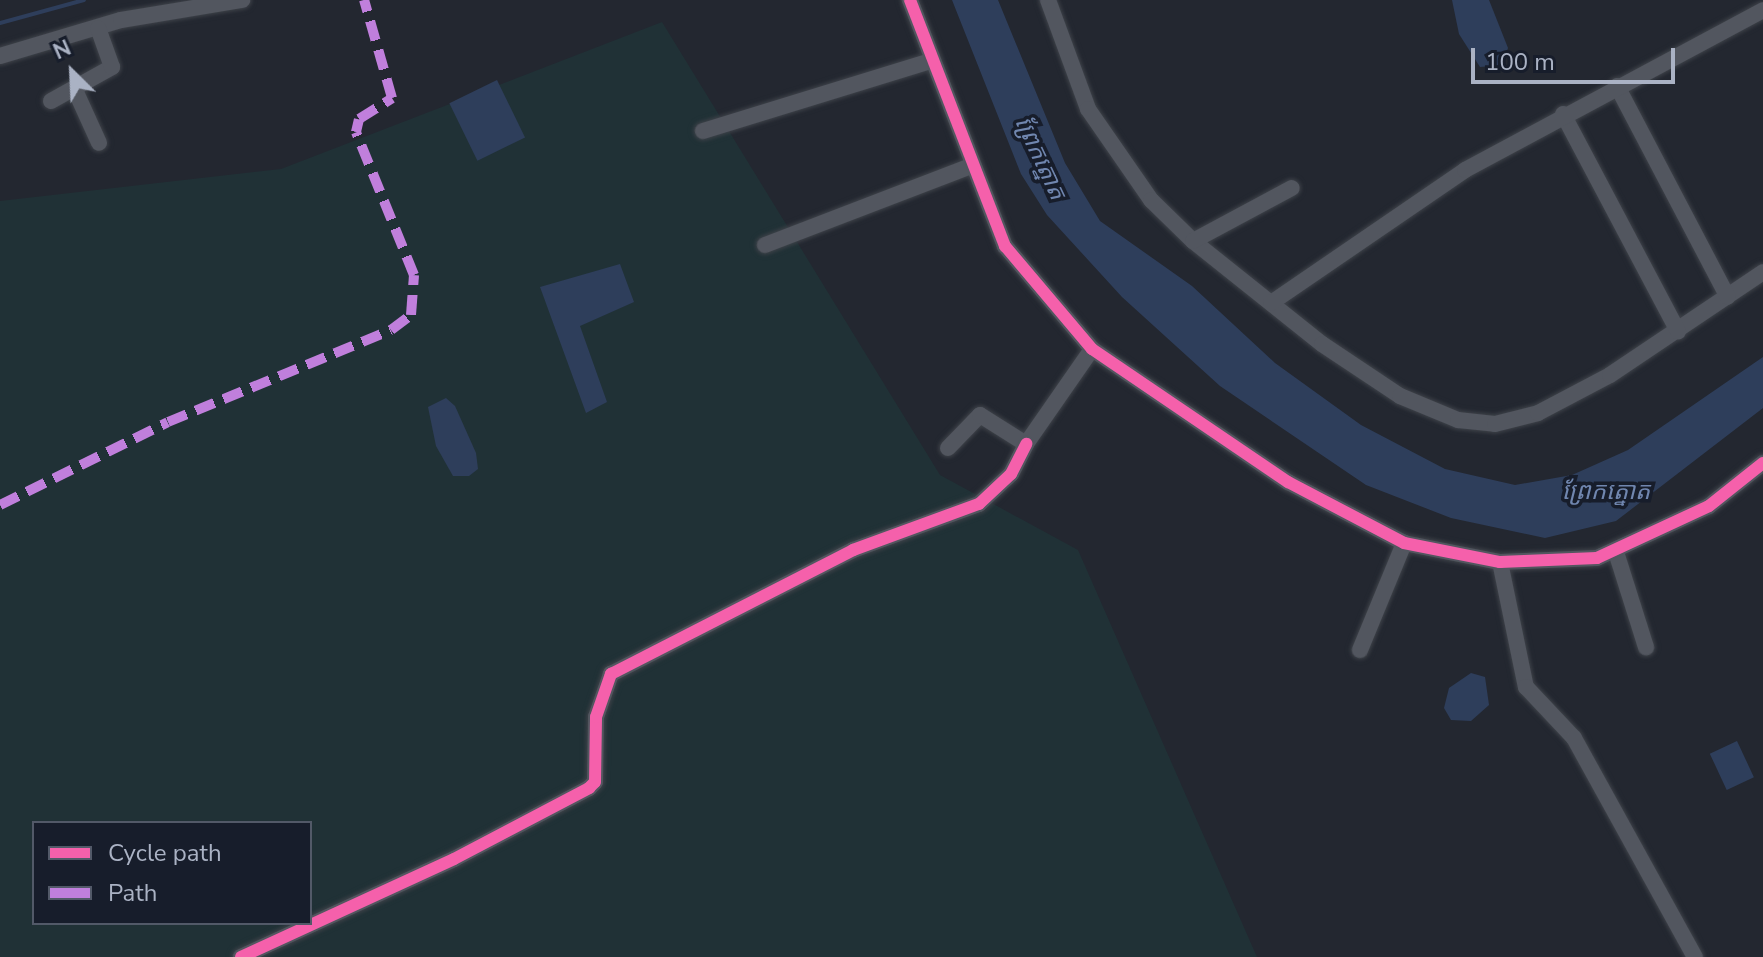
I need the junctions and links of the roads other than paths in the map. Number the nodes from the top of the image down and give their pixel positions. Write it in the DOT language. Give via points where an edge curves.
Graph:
graph roads {
  1 [pos="242,0"];
  2 [pos="910,0"];
  3 [pos="1048,0"];
  4 [pos="1763,10"];
  5 [pos="98,28"];
  6 [pos="0,56"];
  7 [pos="931,61"];
  8 [pos="1617,86"];
  9 [pos="75,90"];
  10 [pos="51,101"];
  11 [pos="1563,114"];
  12 [pos="703,131"];
  13 [pos="99,143"];
  14 [pos="971,166"];
  15 [pos="1292,188"];
  16 [pos="1193,241"];
  17 [pos="765,245"];
  18 [pos="1763,272"];
  19 [pos="1728,297"];
  20 [pos="1271,303"];
  21 [pos="1678,331"];
  22 [pos="1092,349"];
  23 [pos="1026,444"];
  24 [pos="948,448"];
  25 [pos="1763,463"];
  26 [pos="1404,543"];
  27 [pos="1616,552"];
  28 [pos="1500,562"];
  29 [pos="1646,647"];
  30 [pos="1360,650"];
  31 [pos="312,924"];
  32 [pos="311,925"];
  33 [pos="241,957"];
  34 [pos="1695,957"];
  1 -- 5 [label="street"];
  2 -- 7 [label="street"];
  3 -- 16 [label="street" via="1088,109 1151,200"];
  4 -- 8 [label="street"];
  5 -- 6 [label="street"];
  5 -- 9 [label="street" via="112,67"];
  7 -- 12 [label="street"];
  7 -- 14 [label="street"];
  8 -- 11 [label="street"];
  8 -- 19 [label="street"];
  9 -- 10 [label="street"];
  9 -- 13 [label="street"];
  11 -- 20 [label="street" via="1399,212"];
  11 -- 21 [label="street"];
  14 -- 17 [label="street"];
  14 -- 22 [label="street" via="1005,246"];
  15 -- 16 [label="street"];
  16 -- 20 [label="street"];
  18 -- 19 [label="street"];
  19 -- 21 [label="street"];
  20 -- 21 [label="street" via="1400,396 1458,420 1495,424 1538,413"];
  22 -- 23 [label="street"];
  22 -- 26 [label="street" via="1288,482"];
  23 -- 24 [label="street" via="980,415"];
  23 -- 31 [label="street" via="1011,474 979,504 853,550 611,674 596,717 595,782 589,788 454,859"];
  25 -- 27 [label="street" via="1709,506"];
  26 -- 28 [label="street"];
  26 -- 30 [label="street"];
  27 -- 28 [label="street" via="1597,558"];
  27 -- 29 [label="street"];
  28 -- 34 [label="street" via="1526,687 1574,738"];
  32 -- 33 [label="street"];
}
